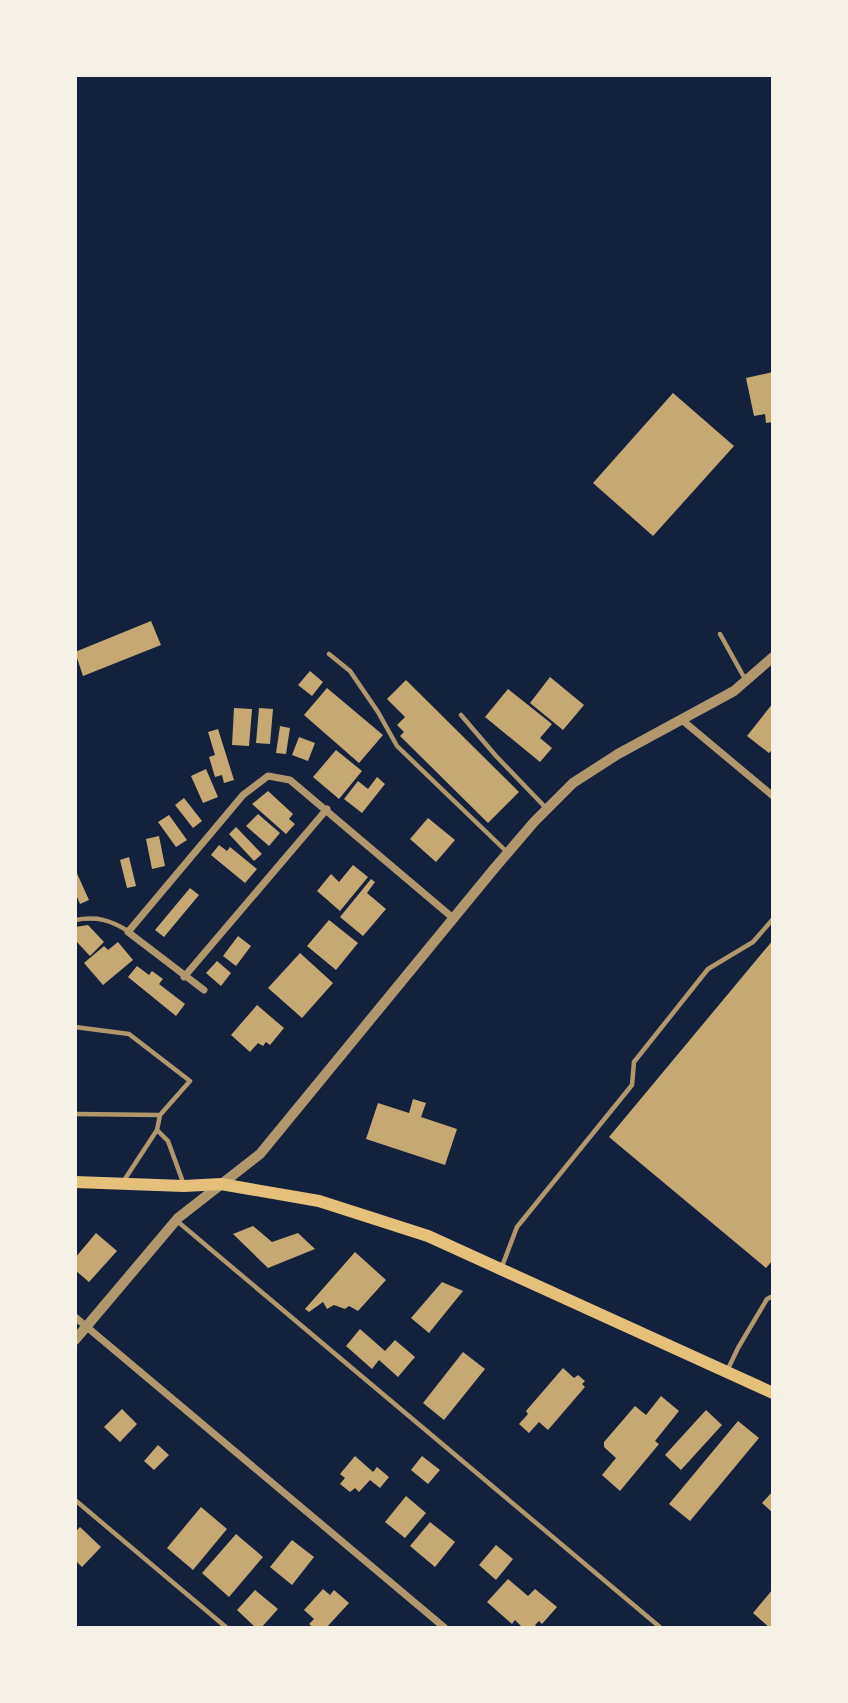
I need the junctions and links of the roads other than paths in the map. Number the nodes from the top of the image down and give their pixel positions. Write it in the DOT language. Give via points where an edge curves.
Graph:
graph roads {
  1 [pos="720,634"];
  2 [pos="329,654"];
  3 [pos="773,657"];
  4 [pos="746,681"];
  5 [pos="461,715"];
  6 [pos="682,720"];
  7 [pos="773,796"];
  8 [pos="327,809"];
  9 [pos="547,809"];
  10 [pos="508,852"];
  11 [pos="453,918"];
  12 [pos="773,919"];
  13 [pos="75,920"];
  14 [pos="128,932"];
  15 [pos="184,977"];
  16 [pos="204,990"];
  17 [pos="75,1027"];
  18 [pos="75,1114"];
  19 [pos="160,1115"];
  20 [pos="157,1130"];
  21 [pos="75,1182"];
  22 [pos="122,1184"];
  23 [pos="220,1184"];
  24 [pos="184,1186"];
  25 [pos="176,1220"];
  26 [pos="501,1269"];
  27 [pos="773,1296"];
  28 [pos="75,1317"];
  29 [pos="87,1326"];
  30 [pos="75,1340"];
  31 [pos="727,1372"];
  32 [pos="773,1393"];
  33 [pos="75,1500"];
  34 [pos="227,1628"];
  35 [pos="445,1628"];
  36 [pos="661,1628"];
  1 -- 4 [label="lane"];
  2 -- 10 [label="lane" via="350,671 397,747"];
  3 -- 4 [label="street"];
  4 -- 6 [label="street"];
  5 -- 9 [label="lane"];
  6 -- 7 [label="street"];
  6 -- 9 [label="street" via="573,783"];
  8 -- 11 [label="street"];
  8 -- 14 [label="street" via="290,780 268,776 243,795"];
  8 -- 15 [label="street"];
  9 -- 10 [label="street"];
  10 -- 11 [label="street"];
  11 -- 23 [label="street" via="260,1154"];
  12 -- 26 [label="lane" via="753,942 708,968 668,1016 634,1062 632,1084 517,1227"];
  13 -- 14 [label="lane" via="108,919"];
  14 -- 15 [label="street"];
  15 -- 16 [label="street"];
  17 -- 19 [label="lane" via="129,1034 190,1081"];
  18 -- 19 [label="lane"];
  19 -- 20 [label="lane"];
  20 -- 22 [label="lane"];
  20 -- 24 [label="lane" via="168,1141"];
  21 -- 22 [label="main road"];
  22 -- 24 [label="main road"];
  23 -- 24 [label="main road"];
  23 -- 25 [label="street"];
  23 -- 26 [label="main road" via="318,1201 428,1236"];
  25 -- 29 [label="street"];
  25 -- 36 [label="lane"];
  26 -- 31 [label="main road"];
  27 -- 31 [label="lane" via="767,1299"];
  28 -- 29 [label="street"];
  29 -- 30 [label="street"];
  29 -- 35 [label="street"];
  31 -- 32 [label="main road"];
  33 -- 34 [label="lane"];
}
